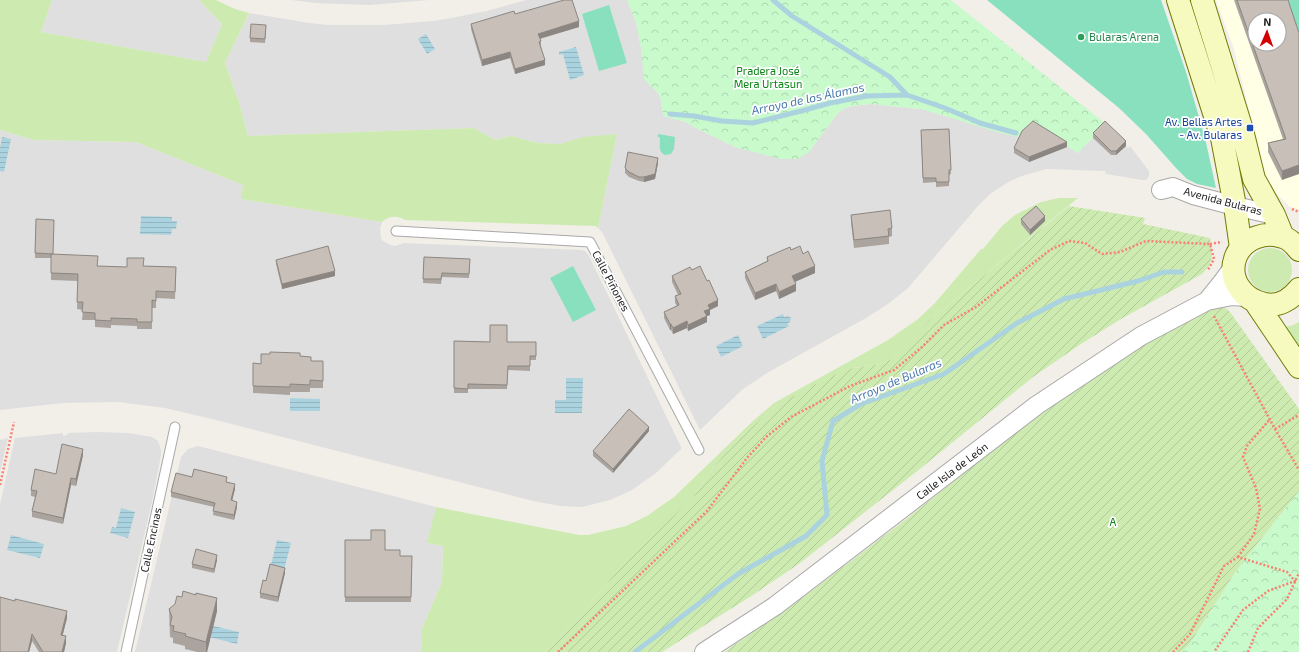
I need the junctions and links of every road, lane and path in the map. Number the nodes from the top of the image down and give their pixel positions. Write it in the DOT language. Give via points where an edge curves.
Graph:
graph roads {
  1 [pos="1178,0"];
  2 [pos="1202,0"];
  3 [pos="1236,214"];
  4 [pos="1274,215"];
  5 [pos="396,231"];
  6 [pos="1291,240"];
  7 [pos="1238,257"];
  8 [pos="1207,271"];
  9 [pos="1299,289"];
  10 [pos="1251,300"];
  11 [pos="1207,301"];
  12 [pos="1299,367"];
  13 [pos="1299,414"];
  14 [pos="1270,419"];
  15 [pos="14,422"];
  16 [pos="175,427"];
  17 [pos="1275,429"];
  18 [pos="699,450"];
  19 [pos="1299,470"];
  20 [pos="0,485"];
  21 [pos="1238,557"];
  22 [pos="1299,573"];
  23 [pos="1295,581"];
  24 [pos="126,652"];
  25 [pos="558,652"];
  26 [pos="704,652"];
  27 [pos="1173,652"];
  28 [pos="1214,652"];
  29 [pos="1248,652"];
  1 -- 3 [label="street" via="1222,138"];
  2 -- 4 [label="street" via="1242,130 1254,179"];
  3 -- 4 [label="street, Avenida Bularas"];
  3 -- 7 [label="street"];
  4 -- 6 [label="street"];
  5 -- 18 [label="lane, Calle Piñones" via="590,242"];
  6 -- 7 [label="street" via="1272,234 1260,235 1250,240"];
  7 -- 10 [label="street" via="1235,277 1239,288"];
  7 -- 11 [label="street, Calle Isla de León"];
  8 -- 25 [label="path" via="1214,259 1210,244 1146,241 1120,252 1102,254 1085,243 1069,241 1050,250 976,307 944,325 894,370 850,386 791,417 771,433 747,458 707,511"];
  9 -- 10 [label="street" via="1294,296 1282,303 1269,305"];
  10 -- 11 [label="street, Calle Isla de León" via="1232,296"];
  10 -- 12 [label="street"];
  11 -- 14 [label="path"];
  11 -- 26 [label="street, Calle Isla de León" via="1140,336 1037,405 775,606"];
  13 -- 17 [label="path"];
  14 -- 17 [label="path"];
  14 -- 21 [label="path" via="1247,446 1243,457 1256,488 1260,508 1254,534"];
  15 -- 20 [label="path"];
  16 -- 24 [label="lane, Calle Encinas"];
  17 -- 19 [label="path"];
  21 -- 23 [label="path" via="1287,572"];
  21 -- 27 [label="path" via="1224,566 1190,634"];
  22 -- 23 [label="path"];
  23 -- 28 [label="path" via="1268,591 1243,610"];
  23 -- 29 [label="path" via="1287,599 1258,628"];
}
